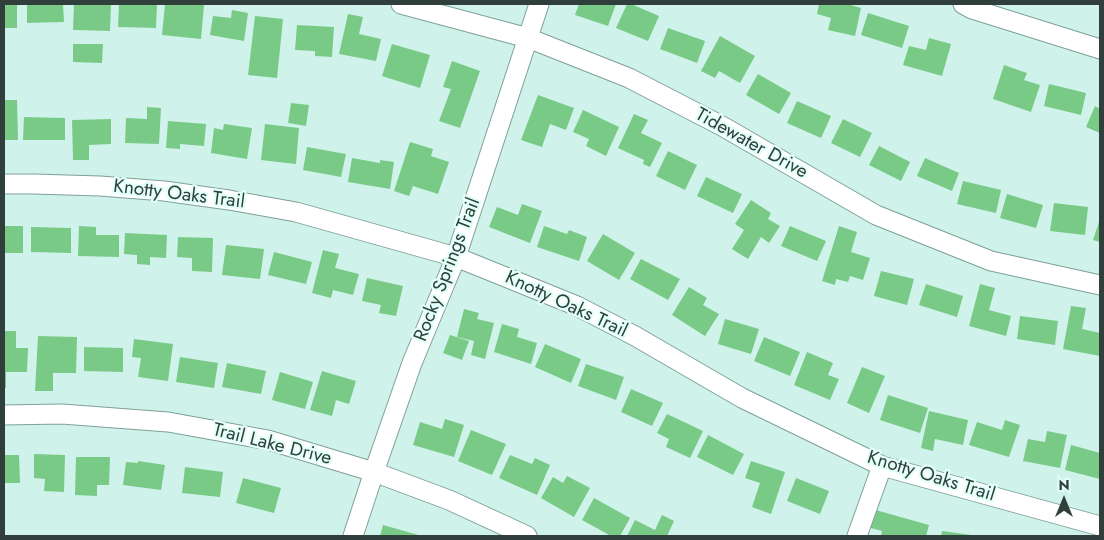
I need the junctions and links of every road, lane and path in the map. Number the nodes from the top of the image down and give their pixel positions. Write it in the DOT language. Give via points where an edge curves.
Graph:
graph roads {
  1 [pos="401,4"];
  2 [pos="539,4"];
  3 [pos="963,4"];
  4 [pos="528,38"];
  5 [pos="1100,49"];
  6 [pos="4,184"];
  7 [pos="456,257"];
  8 [pos="1100,285"];
  9 [pos="4,415"];
  10 [pos="882,466"];
  11 [pos="374,472"];
  12 [pos="1100,526"];
  13 [pos="353,536"];
  14 [pos="527,536"];
  15 [pos="857,536"];
  1 -- 4 [label="street, Tidewater Drive"];
  2 -- 4 [label="street, Rocky Springs Trail"];
  3 -- 5 [label="street"];
  4 -- 7 [label="street, Rocky Springs Trail"];
  4 -- 8 [label="street, Tidewater Drive" via="629,78 722,126 876,215 991,260"];
  6 -- 7 [label="street, Knotty Oaks Trail" via="118,187 238,202 296,212"];
  7 -- 10 [label="street, Knotty Oaks Trail" via="577,306 742,398"];
  7 -- 11 [label="street, Rocky Springs Trail" via="412,363"];
  9 -- 11 [label="street, Trail Lake Drive" via="62,414 168,422 268,440"];
  10 -- 12 [label="street, Knotty Oaks Trail"];
  10 -- 15 [label="street"];
  11 -- 13 [label="street, Rocky Springs Trail"];
  11 -- 14 [label="street, Trail Lake Drive" via="449,500"];
}
